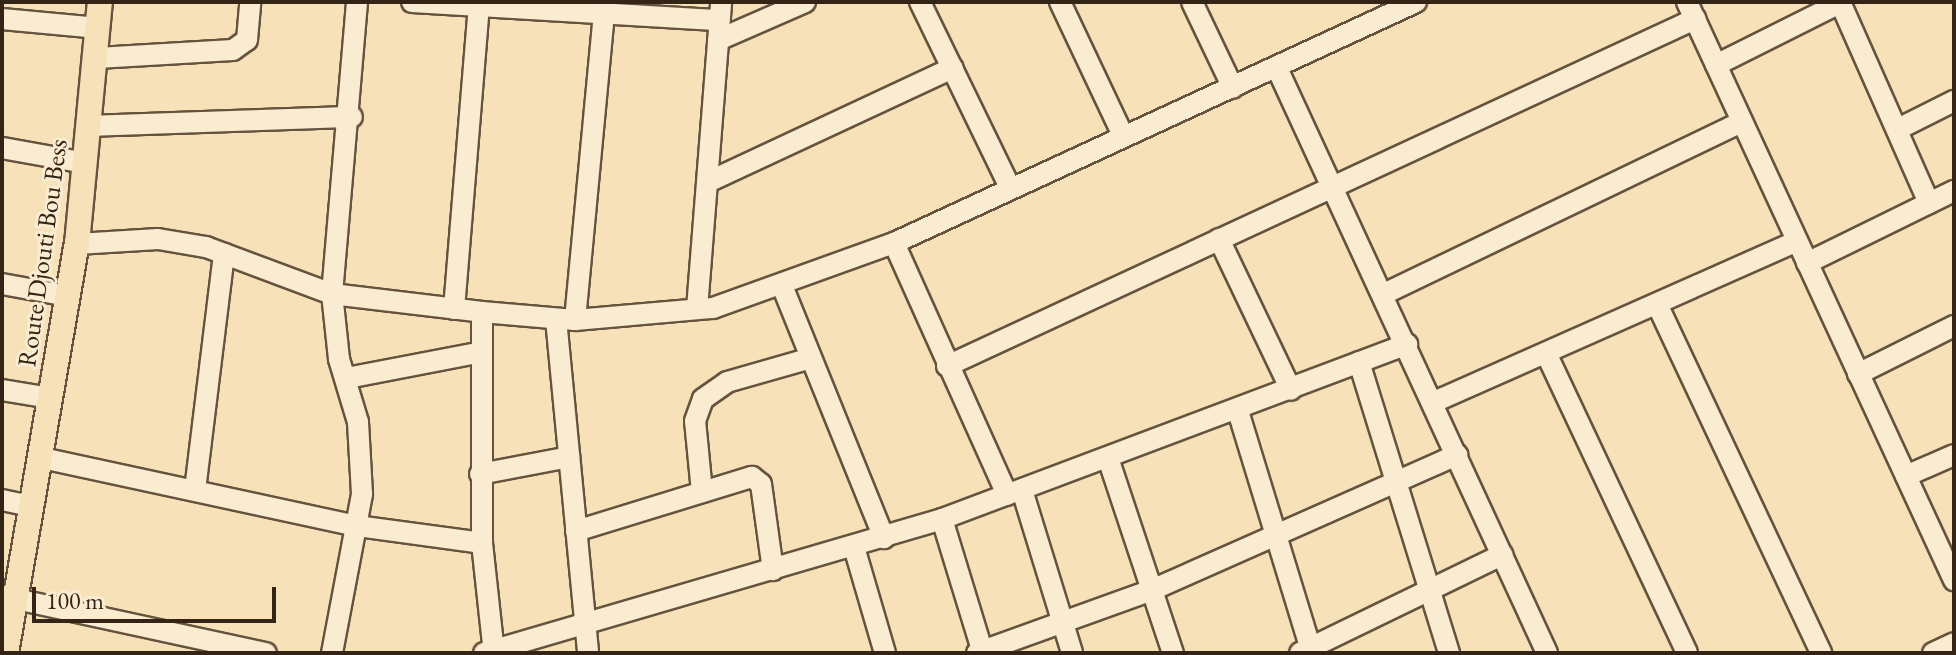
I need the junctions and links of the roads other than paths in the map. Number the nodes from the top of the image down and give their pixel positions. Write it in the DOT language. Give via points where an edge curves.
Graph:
graph roads {
  1 [pos="100,2"];
  2 [pos="250,2"];
  3 [pos="357,2"];
  4 [pos="412,2"];
  5 [pos="920,2"];
  6 [pos="1060,2"];
  7 [pos="1192,2"];
  8 [pos="1416,2"];
  9 [pos="1841,2"];
  10 [pos="793,5"];
  11 [pos="479,7"];
  12 [pos="1691,11"];
  13 [pos="604,14"];
  14 [pos="2,19"];
  15 [pos="720,21"];
  16 [pos="99,28"];
  17 [pos="97,58"];
  18 [pos="1716,65"];
  19 [pos="953,68"];
  20 [pos="1277,68"];
  21 [pos="1233,88"];
  22 [pos="1954,101"];
  23 [pos="352,117"];
  24 [pos="1742,122"];
  25 [pos="90,126"];
  26 [pos="1898,129"];
  27 [pos="1123,135"];
  28 [pos="2,148"];
  29 [pos="85,163"];
  30 [pos="708,182"];
  31 [pos="1330,185"];
  32 [pos="1010,187"];
  33 [pos="1954,191"];
  34 [pos="1929,203"];
  35 [pos="1219,239"];
  36 [pos="1797,241"];
  37 [pos="894,243"];
  38 [pos="77,244"];
  39 [pos="224,254"];
  40 [pos="1807,263"];
  41 [pos="2,284"];
  42 [pos="783,288"];
  43 [pos="332,294"];
  44 [pos="1384,294"];
  45 [pos="68,296"];
  46 [pos="1657,304"];
  47 [pos="454,309"];
  48 [pos="697,309"];
  49 [pos="482,312"];
  50 [pos="566,320"];
  51 [pos="1954,326"];
  52 [pos="1407,344"];
  53 [pos="482,352"];
  54 [pos="1546,353"];
  55 [pos="811,358"];
  56 [pos="1359,362"];
  57 [pos="947,366"];
  58 [pos="1858,374"];
  59 [pos="347,378"];
  60 [pos="2,390"];
  61 [pos="1291,390"];
  62 [pos="50,398"];
  63 [pos="1434,402"];
  64 [pos="1238,411"];
  65 [pos="1457,455"];
  66 [pos="1954,455"];
  67 [pos="569,457"];
  68 [pos="42,458"];
  69 [pos="1108,458"];
  70 [pos="480,474"];
  71 [pos="1906,476"];
  72 [pos="1395,478"];
  73 [pos="195,490"];
  74 [pos="702,492"];
  75 [pos="1014,493"];
  76 [pos="2,500"];
  77 [pos="31,506"];
  78 [pos="942,519"];
  79 [pos="357,526"];
  80 [pos="576,531"];
  81 [pos="1276,533"];
  82 [pos="884,538"];
  83 [pos="482,543"];
  84 [pos="854,547"];
  85 [pos="1502,555"];
  86 [pos="773,570"];
  87 [pos="1954,580"];
  88 [pos="1152,590"];
  89 [pos="1429,593"];
  90 [pos="10,598"];
  91 [pos="1062,623"];
  92 [pos="583,625"];
  93 [pos="1954,643"];
  94 [pos="191,646"];
  95 [pos="1308,651"];
  96 [pos="981,652"];
  97 [pos="6,653"];
  98 [pos="257,653"];
  99 [pos="332,653"];
  100 [pos="490,653"];
  101 [pos="588,653"];
  102 [pos="885,653"];
  103 [pos="1072,653"];
  104 [pos="1173,653"];
  105 [pos="1449,653"];
  106 [pos="1547,653"];
  107 [pos="1687,653"];
  108 [pos="1821,653"];
  109 [pos="1933,653"];
  1 -- 16 [label="main road, Route Djouti Bou Bess"];
  2 -- 17 [label="street" via="247,40 233,50"];
  3 -- 23 [label="street"];
  4 -- 11 [label="street"];
  5 -- 19 [label="street"];
  6 -- 27 [label="street"];
  7 -- 21 [label="street"];
  8 -- 20 [label="street"];
  9 -- 18 [label="street"];
  9 -- 26 [label="street"];
  10 -- 15 [label="street"];
  11 -- 13 [label="street"];
  11 -- 47 [label="street"];
  12 -- 18 [label="street"];
  12 -- 31 [label="street"];
  13 -- 15 [label="street"];
  13 -- 50 [label="street"];
  14 -- 16 [label="street"];
  15 -- 30 [label="street"];
  16 -- 17 [label="main road, Route Djouti Bou Bess"];
  17 -- 25 [label="main road, Route Djouti Bou Bess"];
  18 -- 24 [label="street"];
  19 -- 30 [label="street"];
  19 -- 32 [label="street"];
  20 -- 21 [label="street"];
  20 -- 31 [label="street"];
  21 -- 27 [label="street"];
  22 -- 26 [label="street"];
  23 -- 25 [label="street"];
  23 -- 43 [label="street"];
  24 -- 36 [label="street"];
  24 -- 44 [label="street"];
  25 -- 29 [label="main road, Route Djouti Bou Bess"];
  26 -- 34 [label="street"];
  27 -- 32 [label="street"];
  28 -- 29 [label="street"];
  29 -- 38 [label="main road, Route Djouti Bou Bess"];
  30 -- 48 [label="street"];
  31 -- 35 [label="street"];
  31 -- 44 [label="street"];
  32 -- 37 [label="street"];
  33 -- 34 [label="street"];
  34 -- 40 [label="street"];
  35 -- 57 [label="street"];
  35 -- 61 [label="street"];
  36 -- 40 [label="street"];
  36 -- 46 [label="street"];
  37 -- 42 [label="street"];
  37 -- 57 [label="street"];
  38 -- 39 [label="street" via="158,239"];
  38 -- 45 [label="main road, Route Djouti Bou Bess"];
  39 -- 43 [label="street"];
  39 -- 73 [label="street"];
  40 -- 58 [label="street"];
  41 -- 45 [label="street"];
  42 -- 48 [label="street"];
  42 -- 55 [label="street"];
  43 -- 47 [label="street"];
  43 -- 59 [label="street"];
  44 -- 52 [label="street"];
  45 -- 62 [label="main road, Route Djouti Bou Bess"];
  46 -- 54 [label="street"];
  46 -- 108 [label="street"];
  47 -- 49 [label="street"];
  48 -- 50 [label="street"];
  49 -- 50 [label="street"];
  49 -- 53 [label="street"];
  50 -- 67 [label="street"];
  51 -- 58 [label="street"];
  52 -- 56 [label="street"];
  52 -- 63 [label="street"];
  53 -- 59 [label="street"];
  53 -- 70 [label="street"];
  54 -- 63 [label="street"];
  54 -- 107 [label="street"];
  55 -- 74 [label="street" via="727,382 703,399 695,421"];
  55 -- 82 [label="street"];
  56 -- 61 [label="street"];
  56 -- 72 [label="street"];
  57 -- 75 [label="street"];
  58 -- 71 [label="street"];
  59 -- 79 [label="street" via="362,457"];
  60 -- 62 [label="street"];
  61 -- 64 [label="street"];
  62 -- 68 [label="main road, Route Djouti Bou Bess"];
  63 -- 65 [label="street"];
  64 -- 69 [label="street"];
  64 -- 81 [label="street"];
  65 -- 72 [label="street"];
  65 -- 85 [label="street"];
  66 -- 71 [label="street"];
  67 -- 70 [label="street"];
  67 -- 80 [label="street"];
  68 -- 73 [label="street"];
  68 -- 77 [label="main road, Route Djouti Bou Bess"];
  69 -- 75 [label="street"];
  69 -- 88 [label="street"];
  70 -- 83 [label="street"];
  71 -- 87 [label="street"];
  72 -- 81 [label="street"];
  72 -- 89 [label="street"];
  73 -- 79 [label="street"];
  74 -- 80 [label="street"];
  74 -- 86 [label="street" via="758,478"];
  75 -- 78 [label="street"];
  75 -- 91 [label="street"];
  76 -- 77 [label="street"];
  77 -- 90 [label="main road, Route Djouti Bou Bess"];
  78 -- 82 [label="street"];
  78 -- 96 [label="street"];
  79 -- 83 [label="street"];
  79 -- 99 [label="street"];
  80 -- 92 [label="street"];
  81 -- 88 [label="street"];
  81 -- 95 [label="street"];
  82 -- 84 [label="street"];
  83 -- 100 [label="street"];
  84 -- 86 [label="street"];
  84 -- 102 [label="street"];
  85 -- 89 [label="street"];
  85 -- 106 [label="street"];
  86 -- 92 [label="street"];
  88 -- 91 [label="street"];
  88 -- 104 [label="street"];
  89 -- 95 [label="street"];
  89 -- 105 [label="street"];
  90 -- 94 [label="street"];
  90 -- 97 [label="main road, Route Djouti Bou Bess"];
  91 -- 96 [label="street"];
  91 -- 103 [label="street"];
  92 -- 100 [label="street"];
  92 -- 101 [label="street"];
  93 -- 109 [label="street"];
  94 -- 98 [label="street"];
}
